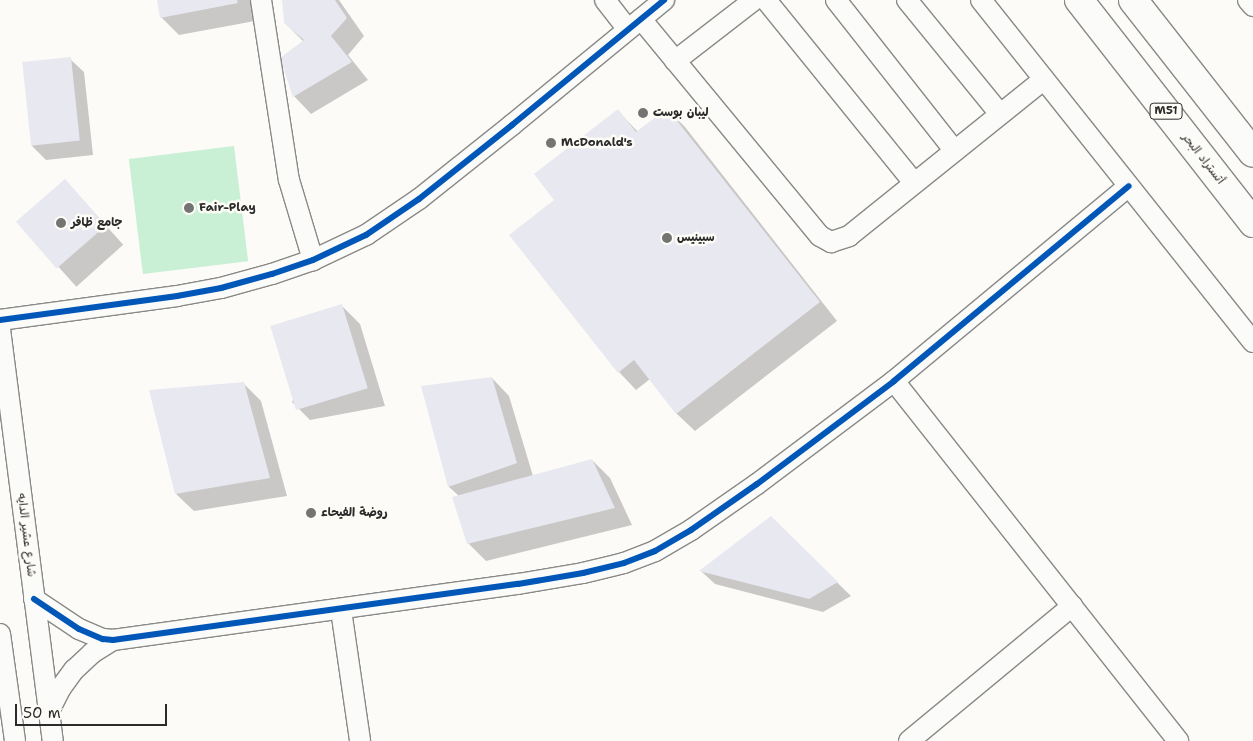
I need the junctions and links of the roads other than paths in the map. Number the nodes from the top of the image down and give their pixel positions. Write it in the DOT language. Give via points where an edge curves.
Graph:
graph roads {
  1 [pos="261,0"];
  2 [pos="605,0"];
  3 [pos="664,0"];
  4 [pos="754,0"];
  5 [pos="766,0"];
  6 [pos="836,0"];
  7 [pos="907,0"];
  8 [pos="981,0"];
  9 [pos="1079,0"];
  10 [pos="1133,0"];
  11 [pos="1248,0"];
  12 [pos="1253,6"];
  13 [pos="635,24"];
  14 [pos="675,61"];
  15 [pos="1044,79"];
  16 [pos="1000,114"];
  17 [pos="955,151"];
  18 [pos="1253,153"];
  19 [pos="914,183"];
  20 [pos="1129,186"];
  21 [pos="1253,223"];
  22 [pos="314,260"];
  23 [pos="0,320"];
  24 [pos="0,330"];
  25 [pos="1253,342"];
  26 [pos="894,381"];
  27 [pos="34,600"];
  28 [pos="1072,606"];
  29 [pos="341,610"];
  30 [pos="0,634"];
  31 [pos="113,640"];
  32 [pos="49,711"];
  33 [pos="14,741"];
  34 [pos="54,741"];
  35 [pos="360,741"];
  36 [pos="909,741"];
  37 [pos="1178,741"];
  1 -- 22 [label="street" via="289,180"];
  2 -- 13 [label="street"];
  3 -- 13 [label="street"];
  4 -- 14 [label="street"];
  5 -- 19 [label="street"];
  6 -- 17 [label="street"];
  7 -- 16 [label="street"];
  8 -- 15 [label="street"];
  9 -- 21 [label="highway, أتستراد البحر / M51"];
  10 -- 18 [label="highway"];
  11 -- 12 [label="street"];
  13 -- 14 [label="street"];
  13 -- 22 [label="street" via="419,199 366,235"];
  14 -- 19 [label="street" via="825,239 831,242 849,236"];
  15 -- 16 [label="street"];
  15 -- 20 [label="street"];
  16 -- 17 [label="street"];
  17 -- 19 [label="street"];
  20 -- 25 [label="street"];
  20 -- 26 [label="street"];
  22 -- 23 [label="street" via="221,288"];
  24 -- 27 [label="street, شارع عشير الدايه"];
  26 -- 28 [label="street"];
  26 -- 29 [label="street" via="757,484 655,551 583,573"];
  27 -- 31 [label="street" via="79,629"];
  27 -- 32 [label="street, شارع عشير الدايه"];
  28 -- 36 [label="street"];
  28 -- 37 [label="street"];
  29 -- 31 [label="street"];
  29 -- 35 [label="street"];
  30 -- 33 [label="street"];
  31 -- 32 [label="street" via="74,670"];
  32 -- 34 [label="street, شارع عشير الدايه"];
}
